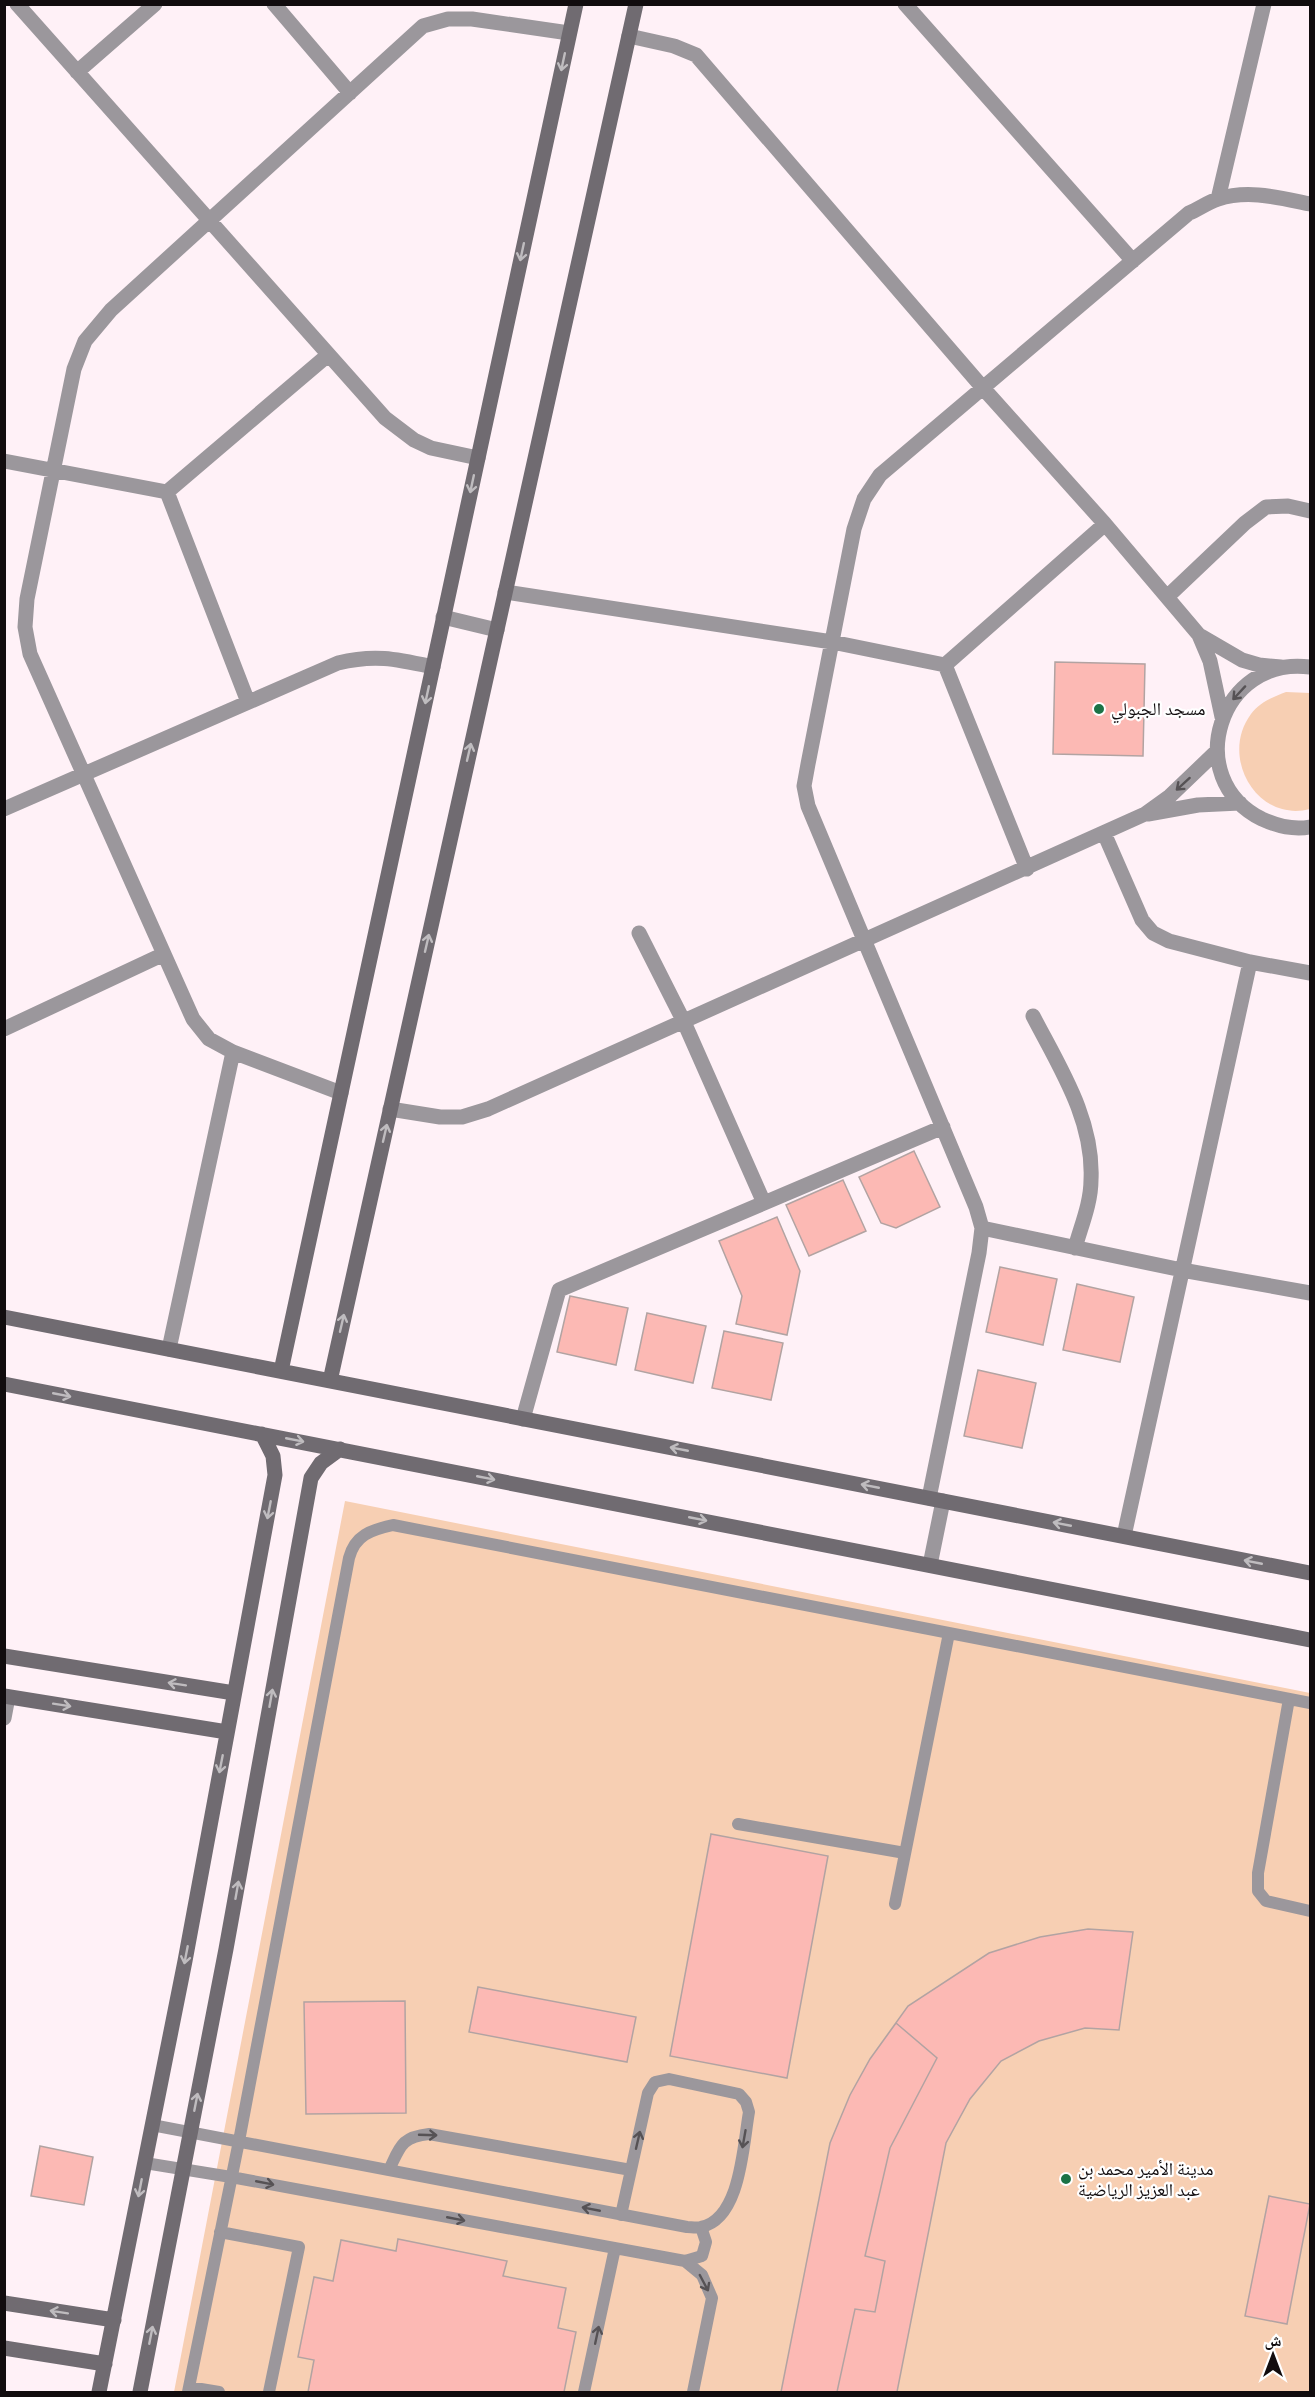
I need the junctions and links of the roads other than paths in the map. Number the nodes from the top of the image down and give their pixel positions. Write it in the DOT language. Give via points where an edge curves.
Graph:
graph roads {
  1 [pos="17,4"];
  2 [pos="155,4"];
  3 [pos="274,4"];
  4 [pos="576,4"];
  5 [pos="636,4"];
  6 [pos="905,4"];
  7 [pos="1264,4"];
  8 [pos="449,12"];
  9 [pos="569,33"];
  10 [pos="629,36"];
  11 [pos="77,72"];
  12 [pos="350,93"];
  13 [pos="1218,199"];
  14 [pos="1311,204"];
  15 [pos="209,221"];
  16 [pos="1133,261"];
  17 [pos="328,355"];
  18 [pos="983,388"];
  19 [pos="478,458"];
  20 [pos="4,461"];
  21 [pos="53,471"];
  22 [pos="167,492"];
  23 [pos="1311,511"];
  24 [pos="1105,524"];
  25 [pos="505,592"];
  26 [pos="1167,597"];
  27 [pos="443,617"];
  28 [pos="497,630"];
  29 [pos="1199,635"];
  30 [pos="832,642"];
  31 [pos="945,664"];
  32 [pos="433,667"];
  33 [pos="1281,667"];
  34 [pos="1311,667"];
  35 [pos="248,702"];
  36 [pos="1222,717"];
  37 [pos="1217,751"];
  38 [pos="84,774"];
  39 [pos="1240,803"];
  40 [pos="4,809"];
  41 [pos="1145,814"];
  42 [pos="1311,827"];
  43 [pos="1104,833"];
  44 [pos="1027,869"];
  45 [pos="639,933"];
  46 [pos="865,941"];
  47 [pos="164,954"];
  48 [pos="1250,962"];
  49 [pos="1311,973"];
  50 [pos="1033,1016"];
  51 [pos="684,1022"];
  52 [pos="4,1029"];
  53 [pos="233,1052"];
  54 [pos="341,1093"];
  55 [pos="390,1109"];
  56 [pos="943,1127"];
  57 [pos="764,1203"];
  58 [pos="982,1228"];
  59 [pos="1075,1248"];
  60 [pos="1182,1270"];
  61 [pos="1311,1293"];
  62 [pos="4,1317"];
  63 [pos="169,1349"];
  64 [pos="281,1371"];
  65 [pos="330,1381"];
  66 [pos="4,1384"];
  67 [pos="523,1419"];
  68 [pos="262,1434"];
  69 [pos="340,1449"];
  70 [pos="936,1499"];
  71 [pos="1124,1536"];
  72 [pos="930,1565"];
  73 [pos="1311,1573"];
  74 [pos="949,1633"];
  75 [pos="1311,1640"];
  76 [pos="4,1656"];
  77 [pos="234,1693"];
  78 [pos="6,1696"];
  79 [pos="1289,1699"];
  80 [pos="1311,1703"];
  81 [pos="4,1718"];
  82 [pos="227,1732"];
  83 [pos="738,1824"];
  84 [pos="905,1853"];
  85 [pos="895,1904"];
  86 [pos="1311,1911"];
  87 [pos="152,2125"];
  88 [pos="191,2132"];
  89 [pos="239,2141"];
  90 [pos="145,2163"];
  91 [pos="183,2169"];
  92 [pos="389,2170"];
  93 [pos="631,2170"];
  94 [pos="231,2177"];
  95 [pos="621,2215"];
  96 [pos="701,2228"];
  97 [pos="220,2232"];
  98 [pos="615,2248"];
  99 [pos="685,2261"];
  100 [pos="4,2303"];
  101 [pos="114,2320"];
  102 [pos="4,2348"];
  103 [pos="105,2364"];
  104 [pos="189,2390"];
  105 [pos="99,2392"];
  106 [pos="140,2392"];
  107 [pos="219,2392"];
  108 [pos="269,2392"];
  109 [pos="584,2392"];
  110 [pos="693,2392"];
  1 -- 11 [label="street"];
  2 -- 11 [label="street"];
  3 -- 12 [label="street"];
  4 -- 9 [label="street"];
  5 -- 10 [label="street"];
  6 -- 16 [label="street"];
  7 -- 13 [label="street"];
  8 -- 9 [label="street"];
  8 -- 12 [label="street" via="423,26"];
  9 -- 19 [label="street, one-way"];
  10 -- 18 [label="street" via="696,55"];
  10 -- 25 [label="street"];
  11 -- 15 [label="street"];
  12 -- 15 [label="street"];
  13 -- 14 [label="street" via="1262,194"];
  13 -- 16 [label="street" via="1189,213"];
  15 -- 17 [label="street"];
  15 -- 21 [label="street" via="111,310 86,341 74,369"];
  16 -- 18 [label="street"];
  17 -- 19 [label="street" via="385,418 414,440 431,448"];
  17 -- 22 [label="street"];
  18 -- 24 [label="street"];
  18 -- 30 [label="street" via="880,475 864,499 854,529"];
  19 -- 27 [label="street, one-way"];
  20 -- 21 [label="street"];
  21 -- 22 [label="street"];
  21 -- 38 [label="street" via="25,627 30,654"];
  22 -- 35 [label="street"];
  23 -- 26 [label="street" via="1266,507 1245,522"];
  24 -- 26 [label="street"];
  24 -- 31 [label="street"];
  25 -- 28 [label="street"];
  25 -- 30 [label="street"];
  26 -- 29 [label="street"];
  27 -- 28 [label="street"];
  27 -- 32 [label="street"];
  55 -- 28 [label="street, one-way"];
  29 -- 33 [label="street" via="1242,660"];
  29 -- 36 [label="street" via="1213,671"];
  30 -- 31 [label="street"];
  30 -- 46 [label="street" via="804,786 808,806"];
  31 -- 44 [label="street"];
  32 -- 35 [label="street" via="388,657 361,657"];
  32 -- 54 [label="street, one-way"];
  33 -- 34 [label="street"];
  33 -- 36 [label="street, one-way" via="1256,677 1236,694"];
  35 -- 38 [label="street"];
  36 -- 37 [label="street"];
  37 -- 39 [label="street" via="1220,770 1231,794"];
  37 -- 41 [label="street, one-way"];
  38 -- 40 [label="street"];
  38 -- 47 [label="street"];
  39 -- 41 [label="street"];
  39 -- 42 [label="street" via="1274,825"];
  41 -- 43 [label="street"];
  43 -- 44 [label="street"];
  43 -- 48 [label="street" via="1142,920 1153,933 1169,941"];
  44 -- 46 [label="street"];
  45 -- 51 [label="street"];
  46 -- 51 [label="street"];
  46 -- 56 [label="street"];
  47 -- 52 [label="street"];
  47 -- 53 [label="street" via="193,1019 209,1039"];
  48 -- 49 [label="street"];
  48 -- 60 [label="street"];
  50 -- 59 [label="street" via="1072,1092 1090,1156 1090,1194"];
  51 -- 55 [label="street" via="462,1117"];
  51 -- 57 [label="street"];
  53 -- 54 [label="street"];
  53 -- 63 [label="street"];
  54 -- 64 [label="street"];
  65 -- 55 [label="street, one-way"];
  56 -- 57 [label="street"];
  56 -- 58 [label="street"];
  57 -- 67 [label="street" via="560,1290"];
  58 -- 59 [label="street"];
  58 -- 70 [label="street"];
  59 -- 60 [label="street"];
  60 -- 61 [label="street"];
  60 -- 71 [label="street"];
  62 -- 63 [label="street"];
  63 -- 64 [label="street"];
  64 -- 65 [label="street"];
  65 -- 67 [label="street"];
  66 -- 68 [label="street, one-way"];
  70 -- 67 [label="street, one-way"];
  68 -- 69 [label="street, one-way"];
  68 -- 77 [label="street, one-way" via="273,1456 275,1475"];
  69 -- 72 [label="street, one-way"];
  88 -- 69 [label="street, one-way" via="311,1478 321,1463"];
  71 -- 70 [label="street, one-way"];
  70 -- 72 [label="street"];
  73 -- 71 [label="street, one-way"];
  72 -- 75 [label="street"];
  74 -- 79 [label="lane"];
  74 -- 84 [label="lane"];
  74 -- 89 [label="lane" via="393,1525 361,1536 352,1546"];
  77 -- 76 [label="street, one-way"];
  77 -- 82 [label="street"];
  78 -- 81 [label="street"];
  78 -- 82 [label="street, one-way"];
  79 -- 80 [label="lane"];
  79 -- 86 [label="lane" via="1258,1891 1266,1901"];
  82 -- 87 [label="street, one-way"];
  83 -- 84 [label="lane"];
  84 -- 85 [label="lane"];
  87 -- 88 [label="lane"];
  87 -- 90 [label="street"];
  88 -- 89 [label="lane"];
  88 -- 91 [label="street"];
  89 -- 92 [label="lane"];
  89 -- 94 [label="lane"];
  90 -- 91 [label="lane"];
  90 -- 101 [label="street, one-way"];
  91 -- 94 [label="lane"];
  106 -- 91 [label="street, one-way"];
  92 -- 93 [label="lane, one-way" via="402,2143 415,2135 429,2134"];
  95 -- 92 [label="lane, one-way"];
  93 -- 95 [label="lane"];
  93 -- 96 [label="lane, one-way" via="648,2093 655,2082 669,2079 739,2094 749,2112 736,2186 729,2205 717,2219"];
  94 -- 97 [label="lane"];
  94 -- 98 [label="lane, one-way"];
  95 -- 96 [label="lane"];
  96 -- 99 [label="lane" via="706,2242 702,2256"];
  97 -- 104 [label="lane"];
  97 -- 108 [label="lane" via="299,2247"];
  98 -- 99 [label="lane"];
  109 -- 98 [label="lane, one-way"];
  99 -- 110 [label="lane, one-way" via="702,2275 712,2298"];
  101 -- 100 [label="street, one-way"];
  101 -- 103 [label="street"];
  102 -- 103 [label="street"];
  103 -- 105 [label="street"];
  104 -- 107 [label="lane"];
}
